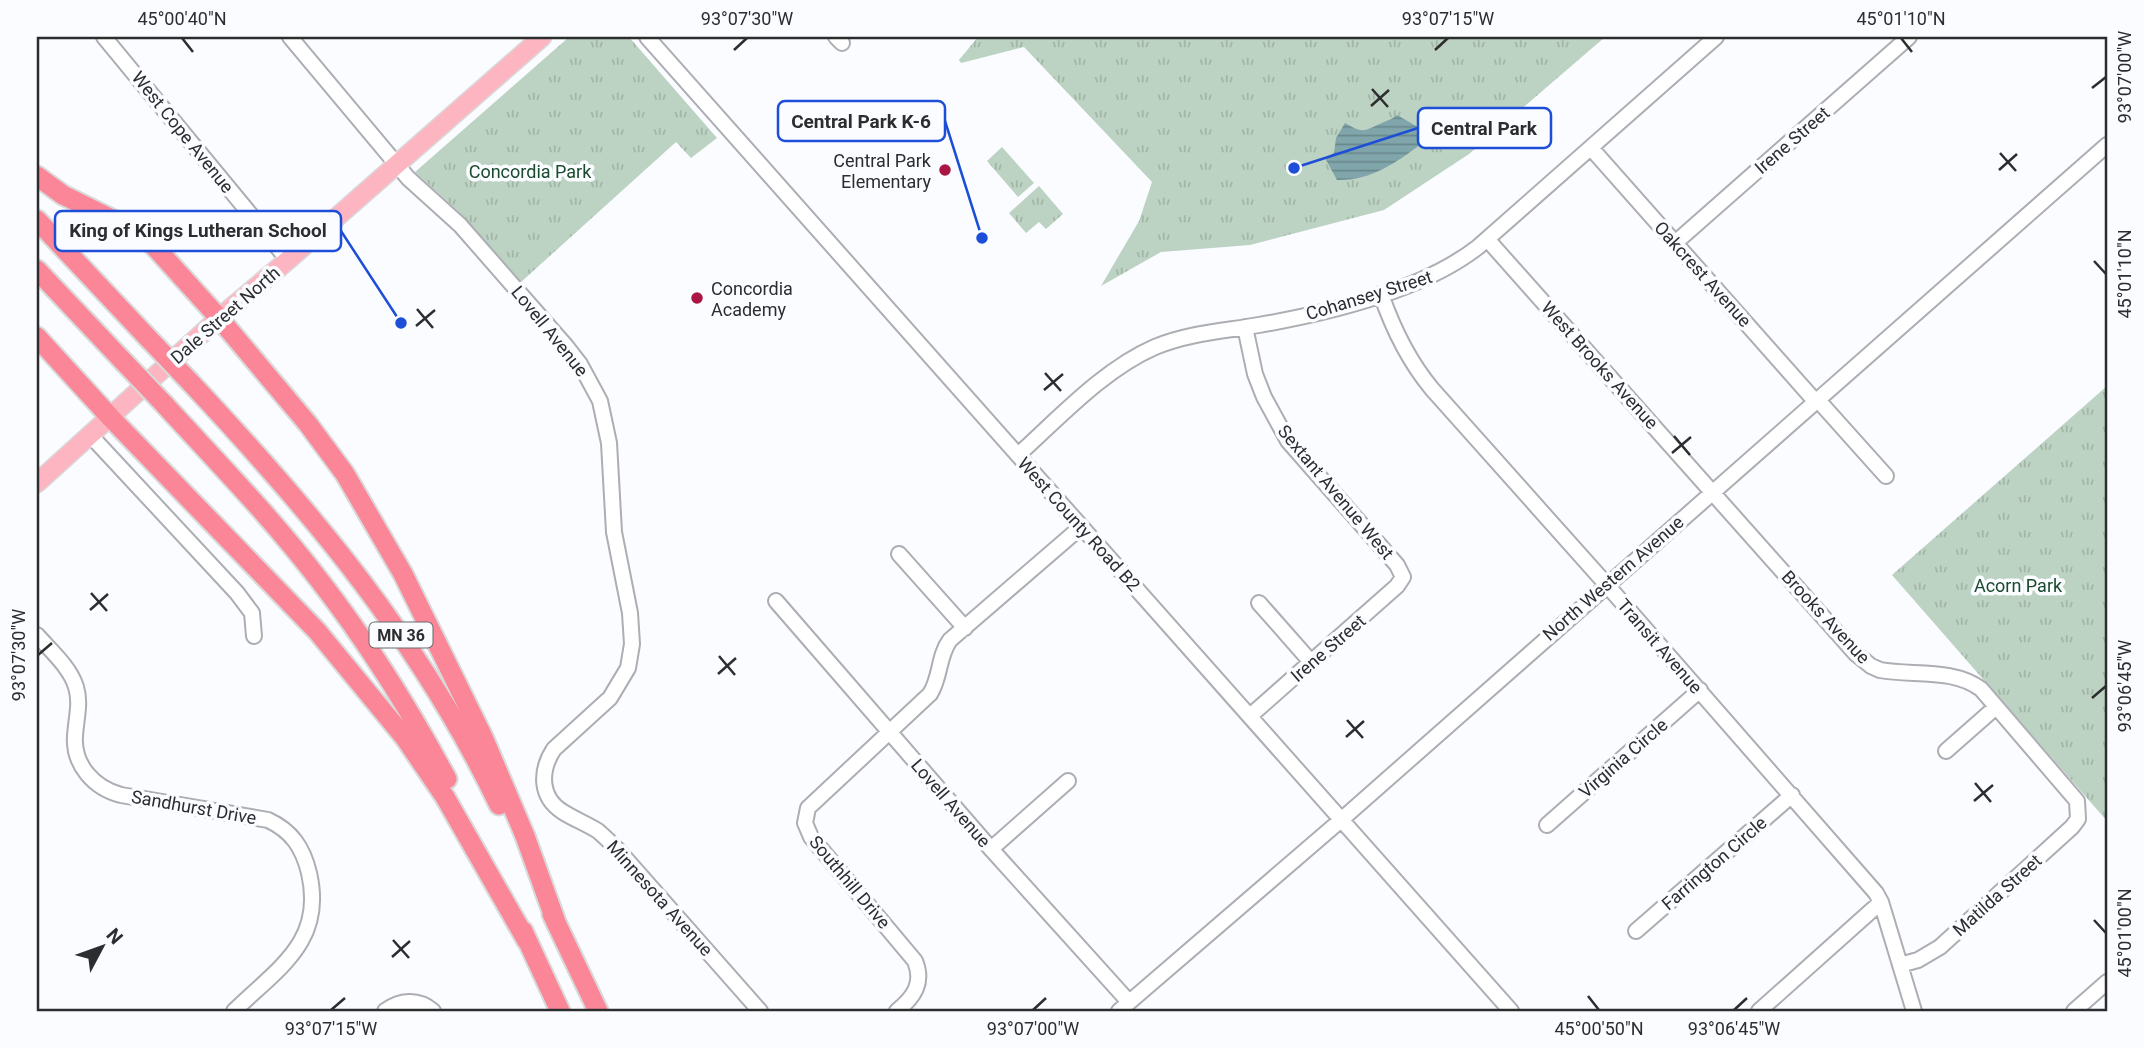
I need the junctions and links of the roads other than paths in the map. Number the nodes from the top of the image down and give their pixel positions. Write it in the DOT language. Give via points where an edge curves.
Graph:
graph roads {
  1 [pos="104,37"];
  2 [pos="290,37"];
  3 [pos="542,37"];
  4 [pos="647,37"];
  5 [pos="1716,37"];
  6 [pos="1909,37"];
  7 [pos="2107,145"];
  8 [pos="1591,148"];
  9 [pos="397,164"];
  10 [pos="37,176"];
  11 [pos="37,220"];
  12 [pos="1487,239"];
  13 [pos="1675,243"];
  14 [pos="288,260"];
  15 [pos="37,270"];
  16 [pos="1381,294"];
  17 [pos="219,318"];
  18 [pos="1245,327"];
  19 [pos="37,337"];
  20 [pos="1816,400"];
  21 [pos="110,416"];
  22 [pos="91,436"];
  23 [pos="1018,455"];
  24 [pos="1886,476"];
  25 [pos="37,483"];
  26 [pos="1712,491"];
  27 [pos="1081,527"];
  28 [pos="899,554"];
  29 [pos="1403,577"];
  30 [pos="1606,584"];
  31 [pos="776,601"];
  32 [pos="1259,603"];
  33 [pos="965,628"];
  34 [pos="37,635"];
  35 [pos="254,636"];
  36 [pos="1311,662"];
  37 [pos="1700,690"];
  38 [pos="1996,706"];
  39 [pos="1250,716"];
  40 [pos="890,732"];
  41 [pos="1946,751"];
  42 [pos="548,758"];
  43 [pos="1068,781"];
  44 [pos="1792,795"];
  45 [pos="2079,810"];
  46 [pos="1341,820"];
  47 [pos="1546,825"];
  48 [pos="991,849"];
  49 [pos="1881,902"];
  50 [pos="557,925"];
  51 [pos="1636,931"];
  52 [pos="527,941"];
  53 [pos="1900,965"];
  54 [pos="2107,982"];
  55 [pos="1124,1006"];
  56 [pos="234,1011"];
  57 [pos="386,1011"];
  58 [pos="433,1011"];
  59 [pos="561,1011"];
  60 [pos="598,1011"];
  61 [pos="760,1011"];
  62 [pos="897,1011"];
  63 [pos="1511,1011"];
  64 [pos="1759,1011"];
  65 [pos="1914,1011"];
  66 [pos="2074,1011"];
  1 -- 14 [label="street, West Cope Avenue"];
  2 -- 9 [label="street, Lovell Avenue"];
  3 -- 9 [label="main road, Dale Street North"];
  4 -- 23 [label="street, West County Road B2"];
  5 -- 8 [label="street, Cohansey Street"];
  6 -- 13 [label="street, Irene Street"];
  7 -- 20 [label="street, North Western Avenue"];
  8 -- 12 [label="street, Cohansey Street"];
  8 -- 13 [label="street, Oakcrest Avenue"];
  9 -- 14 [label="main road, Dale Street North"];
  9 -- 42 [label="street, Lovell Avenue" via="460,225 566,346 590,381 604,413 614,532 633,630 631,657 610,698"];
  10 -- 17 [label="highway" via="63,195 145,238"];
  11 -- 50 [label="highway, MN 36, bridge" via="318,524 398,631 483,773"];
  12 -- 16 [label="street, Cohansey Street" via="1444,270"];
  12 -- 26 [label="street, West Brooks Avenue"];
  13 -- 20 [label="street, Oakcrest Avenue"];
  14 -- 17 [label="main road, Dale Street North"];
  15 -- 52 [label="highway, MN 36, bridge" via="293,547 370,650 457,796"];
  16 -- 18 [label="street, Cohansey Street"];
  16 -- 30 [label="street, Transit Avenue" via="1396,334 1419,373"];
  17 -- 21 [label="main road, Dale Street North"];
  17 -- 50 [label="highway" via="308,424 345,474 383,539 502,779"];
  18 -- 23 [label="street, Cohansey Street" via="1175,340 1138,355"];
  18 -- 29 [label="street, Sextant Avenue West" via="1255,374 1275,420"];
  19 -- 21 [label="highway"];
  20 -- 24 [label="street, Oakcrest Avenue"];
  20 -- 26 [label="street, North Western Avenue"];
  21 -- 22 [label="main road, Dale Street North"];
  21 -- 52 [label="highway" via="160,468 183,510 285,617 372,698 405,737"];
  22 -- 25 [label="main road, Dale Street North"];
  22 -- 35 [label="street" via="237,593 252,613"];
  23 -- 27 [label="street, West County Road B2"];
  26 -- 30 [label="street, North Western Avenue"];
  26 -- 38 [label="street, Brooks Avenue" via="1862,660 1880,670 1970,681"];
  27 -- 33 [label="street"];
  27 -- 39 [label="street, West County Road B2"];
  28 -- 33 [label="street"];
  29 -- 36 [label="street, Irene Street"];
  30 -- 37 [label="street, Transit Avenue"];
  30 -- 46 [label="street, North Western Avenue"];
  31 -- 40 [label="street, Lovell Avenue"];
  32 -- 36 [label="street"];
  33 -- 40 [label="street" via="944,647 930,694"];
  34 -- 56 [label="street, Sandhurst Drive" via="76,686 76,751 92,780 121,794 268,820 288,832 301,849 314,897 307,934"];
  36 -- 39 [label="street, Irene Street"];
  37 -- 44 [label="street, Transit Avenue"];
  37 -- 47 [label="street, Virginia Circle"];
  38 -- 41 [label="street"];
  38 -- 45 [label="street, Brooks Avenue" via="2073,793"];
  39 -- 46 [label="street, West County Road B2"];
  40 -- 48 [label="street, Lovell Avenue"];
  40 -- 62 [label="street, Southhill Drive" via="811,802 805,823 915,961 918,985"];
  42 -- 61 [label="street, Minnesota Avenue" via="544,786 554,805 598,831 618,850"];
  43 -- 48 [label="street"];
  44 -- 49 [label="street, Transit Avenue"];
  44 -- 51 [label="street, Farrington Circle"];
  45 -- 53 [label="street, Matilda Street" via="2072,827 1940,947"];
  46 -- 55 [label="street, North Western Avenue"];
  46 -- 63 [label="street, West County Road B2"];
  48 -- 55 [label="street, Lovell Avenue"];
  49 -- 53 [label="street, Transit Avenue"];
  49 -- 64 [label="street"];
  50 -- 60 [label="highway, MN 36"];
  52 -- 59 [label="highway, MN 36"];
  53 -- 65 [label="street, Transit Avenue"];
  54 -- 66 [label="street"];
  57 -- 58 [label="street" via="411,1001"];
}
